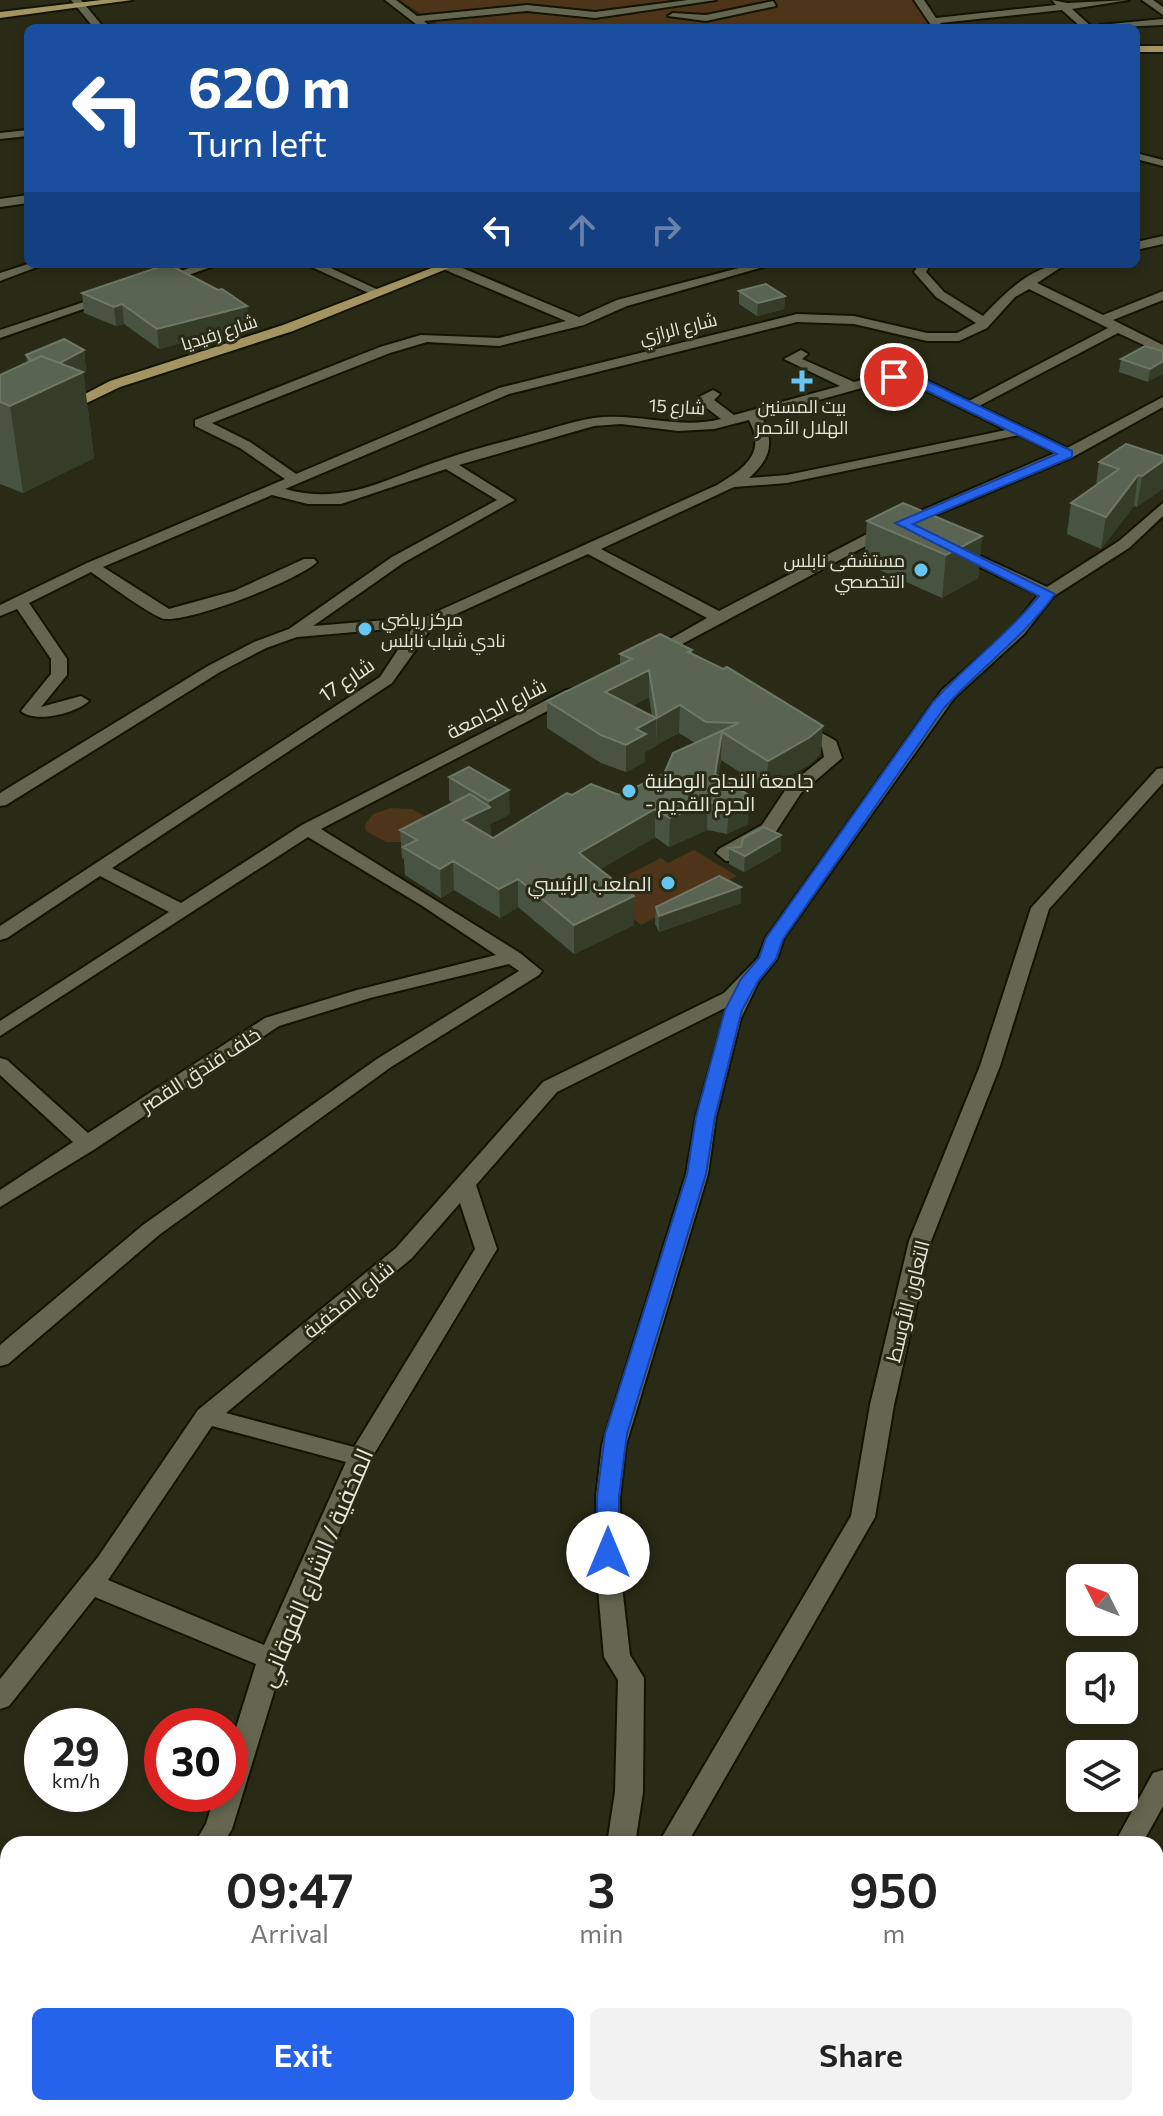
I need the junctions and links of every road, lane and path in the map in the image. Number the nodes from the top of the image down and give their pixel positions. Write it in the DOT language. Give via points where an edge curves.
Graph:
graph roads {
  1 [pos="127,0"];
  2 [pos="390,0"];
  3 [pos="537,0"];
  4 [pos="711,0"];
  5 [pos="919,0"];
  6 [pos="1124,0"];
  7 [pos="1147,0"];
  8 [pos="76,2"];
  9 [pos="1060,3"];
  10 [pos="773,4"];
  11 [pos="0,8"];
  12 [pos="527,8"];
  13 [pos="1163,12"];
  14 [pos="617,14"];
  15 [pos="0,15"];
  16 [pos="417,19"];
  17 [pos="1163,22"];
  18 [pos="95,24"];
  19 [pos="423,24"];
  20 [pos="936,24"];
  21 [pos="1084,24"];
  22 [pos="1140,24"];
  23 [pos="1140,49"];
  24 [pos="1163,49"];
  25 [pos="24,133"];
  26 [pos="0,136"];
  27 [pos="1140,157"];
  28 [pos="1163,163"];
  29 [pos="1163,170"];
  30 [pos="1140,172"];
  31 [pos="24,200"];
  32 [pos="0,203"];
  33 [pos="1163,240"];
  34 [pos="1140,245"];
  35 [pos="27,268"];
  36 [pos="201,268"];
  37 [pos="320,268"];
  38 [pos="442,268"];
  39 [pos="457,268"];
  40 [pos="753,268"];
  41 [pos="922,268"];
  42 [pos="1054,268"];
  43 [pos="0,277"];
  44 [pos="1029,284"];
  45 [pos="149,285"];
  46 [pos="377,292"];
  47 [pos="122,294"];
  48 [pos="1163,295"];
  49 [pos="1103,320"];
  50 [pos="579,322"];
  51 [pos="984,322"];
  52 [pos="1118,328"];
  53 [pos="2,331"];
  54 [pos="1163,350"];
  55 [pos="801,354"];
  56 [pos="852,386"];
  57 [pos="713,394"];
  58 [pos="1163,401"];
  59 [pos="969,406"];
  60 [pos="753,415"];
  61 [pos="44,419"];
  62 [pos="733,421"];
  63 [pos="1020,431"];
  64 [pos="1068,454"];
  65 [pos="445,463"];
  66 [pos="297,481"];
  67 [pos="730,483"];
  68 [pos="274,491"];
  69 [pos="1163,507"];
  70 [pos="941,543"];
  71 [pos="590,549"];
  72 [pos="309,562"];
  73 [pos="92,566"];
  74 [pos="1048,594"];
  75 [pos="20,601"];
  76 [pos="0,611"];
  77 [pos="716,616"];
  78 [pos="428,621"];
  79 [pos="295,632"];
  80 [pos="638,661"];
  81 [pos="585,687"];
  82 [pos="81,701"];
  83 [pos="788,719"];
  84 [pos="1163,773"];
  85 [pos="0,801"];
  86 [pos="308,829"];
  87 [pos="732,857"];
  88 [pos="100,869"];
  89 [pos="180,910"];
  90 [pos="0,934"];
  91 [pos="513,957"];
  92 [pos="758,970"];
  93 [pos="0,1030"];
  94 [pos="0,1064"];
  95 [pos="88,1144"];
  96 [pos="464,1182"];
  97 [pos="0,1200"];
  98 [pos="0,1358"];
  99 [pos="206,1416"];
  100 [pos="360,1457"];
  101 [pos="91,1584"];
  102 [pos="271,1659"];
  103 [pos="0,1698"];
  104 [pos="248,1732"];
  105 [pos="1163,1781"];
  106 [pos="223,1812"];
  107 [pos="213,1836"];
  108 [pos="622,1836"];
  109 [pos="677,1836"];
  110 [pos="1132,1836"];
  1 -- 8 [label="main road"];
  2 -- 16 [label="street"];
  3 -- 12 [label="street"];
  4 -- 14 [label="street"];
  5 -- 20 [label="street"];
  6 -- 9 [label="street"];
  7 -- 13 [label="street"];
  8 -- 11 [label="main road"];
  8 -- 15 [label="main road"];
  8 -- 18 [label="street"];
  9 -- 20 [label="street"];
  9 -- 21 [label="street"];
  10 -- 14 [label="street" via="706,18"];
  12 -- 14 [label="street"];
  12 -- 16 [label="street"];
  16 -- 19 [label="street"];
  17 -- 22 [label="street"];
  23 -- 24 [label="main road"];
  25 -- 26 [label="street"];
  27 -- 28 [label="street"];
  29 -- 30 [label="street"];
  31 -- 32 [label="street"];
  33 -- 34 [label="street"];
  35 -- 43 [label="street"];
  36 -- 45 [label="street"];
  37 -- 46 [label="street"];
  38 -- 46 [label="main road, شارع رفيديا"];
  39 -- 50 [label="street"];
  40 -- 50 [label="street" via="622,303"];
  41 -- 51 [label="street" via="925,281"];
  42 -- 44 [label="street, شارع الرازي"];
  44 -- 49 [label="street"];
  44 -- 51 [label="street, شارع الرازي"];
  46 -- 61 [label="main road, شارع رفيديا" via="288,328 115,384"];
  47 -- 53 [label="street"];
  48 -- 49 [label="street"];
  49 -- 52 [label="street"];
  50 -- 66 [label="street" via="492,343 431,337 200,423 245,445"];
  51 -- 66 [label="street, شارع الرازي" via="971,333 944,339 854,320 787,320 504,391"];
  52 -- 54 [label="street"];
  52 -- 59 [label="street"];
  55 -- 56 [label="street" via="791,359"];
  56 -- 59 [label="street, شارع 15" via="879,377 902,378"];
  56 -- 60 [label="street, شارع 15"];
  57 -- 62 [label="street" via="706,397 708,402"];
  58 -- 64 [label="street"];
  59 -- 63 [label="street, شارع 15"];
  60 -- 62 [label="street, شارع 15"];
  60 -- 67 [label="street" via="764,432 763,449 757,465"];
  62 -- 65 [label="street, شارع 15" via="678,427 602,421"];
  63 -- 64 [label="street, شارع 15"];
  63 -- 67 [label="street" via="787,479"];
  64 -- 77 [label="street"];
  65 -- 68 [label="street, شارع 15" via="333,501"];
  65 -- 79 [label="street" via="508,500 423,543"];
  66 -- 68 [label="street, شارع الرازي"];
  67 -- 71 [label="street"];
  68 -- 73 [label="street, شارع الرازي"];
  69 -- 74 [label="street" via="1118,550"];
  70 -- 74 [label="street"];
  71 -- 77 [label="street"];
  71 -- 78 [label="street"];
  72 -- 73 [label="street" via="259,588 166,614"];
  73 -- 75 [label="street, شارع الرازي"];
  74 -- 92 [label="street" via="1016,633 968,672 939,705 775,938"];
  75 -- 76 [label="street, شارع الرازي"];
  75 -- 82 [label="street" via="59,659 59,675 29,711 45,712"];
  77 -- 80 [label="street" via="670,652"];
  78 -- 79 [label="street"];
  78 -- 88 [label="street, شارع 17" via="386,680"];
  79 -- 85 [label="street" via="225,662"];
  81 -- 86 [label="street, شارع الجامعة"];
  83 -- 87 [label="street" via="830,745 833,758 794,790 769,829 725,853"];
  84 -- 109 [label="street, التعاون الأوسط" via="1040,908 990,1066 920,1241 882,1405 863,1517"];
  86 -- 89 [label="street, شارع الجامعة"];
  86 -- 91 [label="street"];
  88 -- 89 [label="street"];
  88 -- 90 [label="street, شارع 17"];
  89 -- 93 [label="street, شارع الجامعة"];
  91 -- 95 [label="street, خلف فندق القصر" via="272,1022"];
  91 -- 98 [label="street" via="532,971 384,1063 151,1230"];
  92 -- 96 [label="street, شارع المخفية" via="731,997 550,1087"];
  92 -- 108 [label="street" via="729,1025 697,1174 614,1445 607,1528 617,1657 631,1678 629,1792"];
  94 -- 95 [label="street"];
  95 -- 97 [label="street, خلف فندق القصر"];
  96 -- 99 [label="street, شارع المخفية" via="404,1253"];
  96 -- 100 [label="street, المخفية / الشارع الفوقاني" via="486,1249"];
  99 -- 100 [label="street"];
  99 -- 101 [label="street, شارع المخفية"];
  100 -- 102 [label="street, المخفية / الشارع الفوقاني"];
  101 -- 102 [label="street"];
  101 -- 103 [label="street, شارع المخفية"];
  102 -- 104 [label="street, المخفية / الشارع الفوقاني"];
  105 -- 110 [label="street"];
  106 -- 107 [label="street, المخفية / الشارع الفوقاني"];
}
